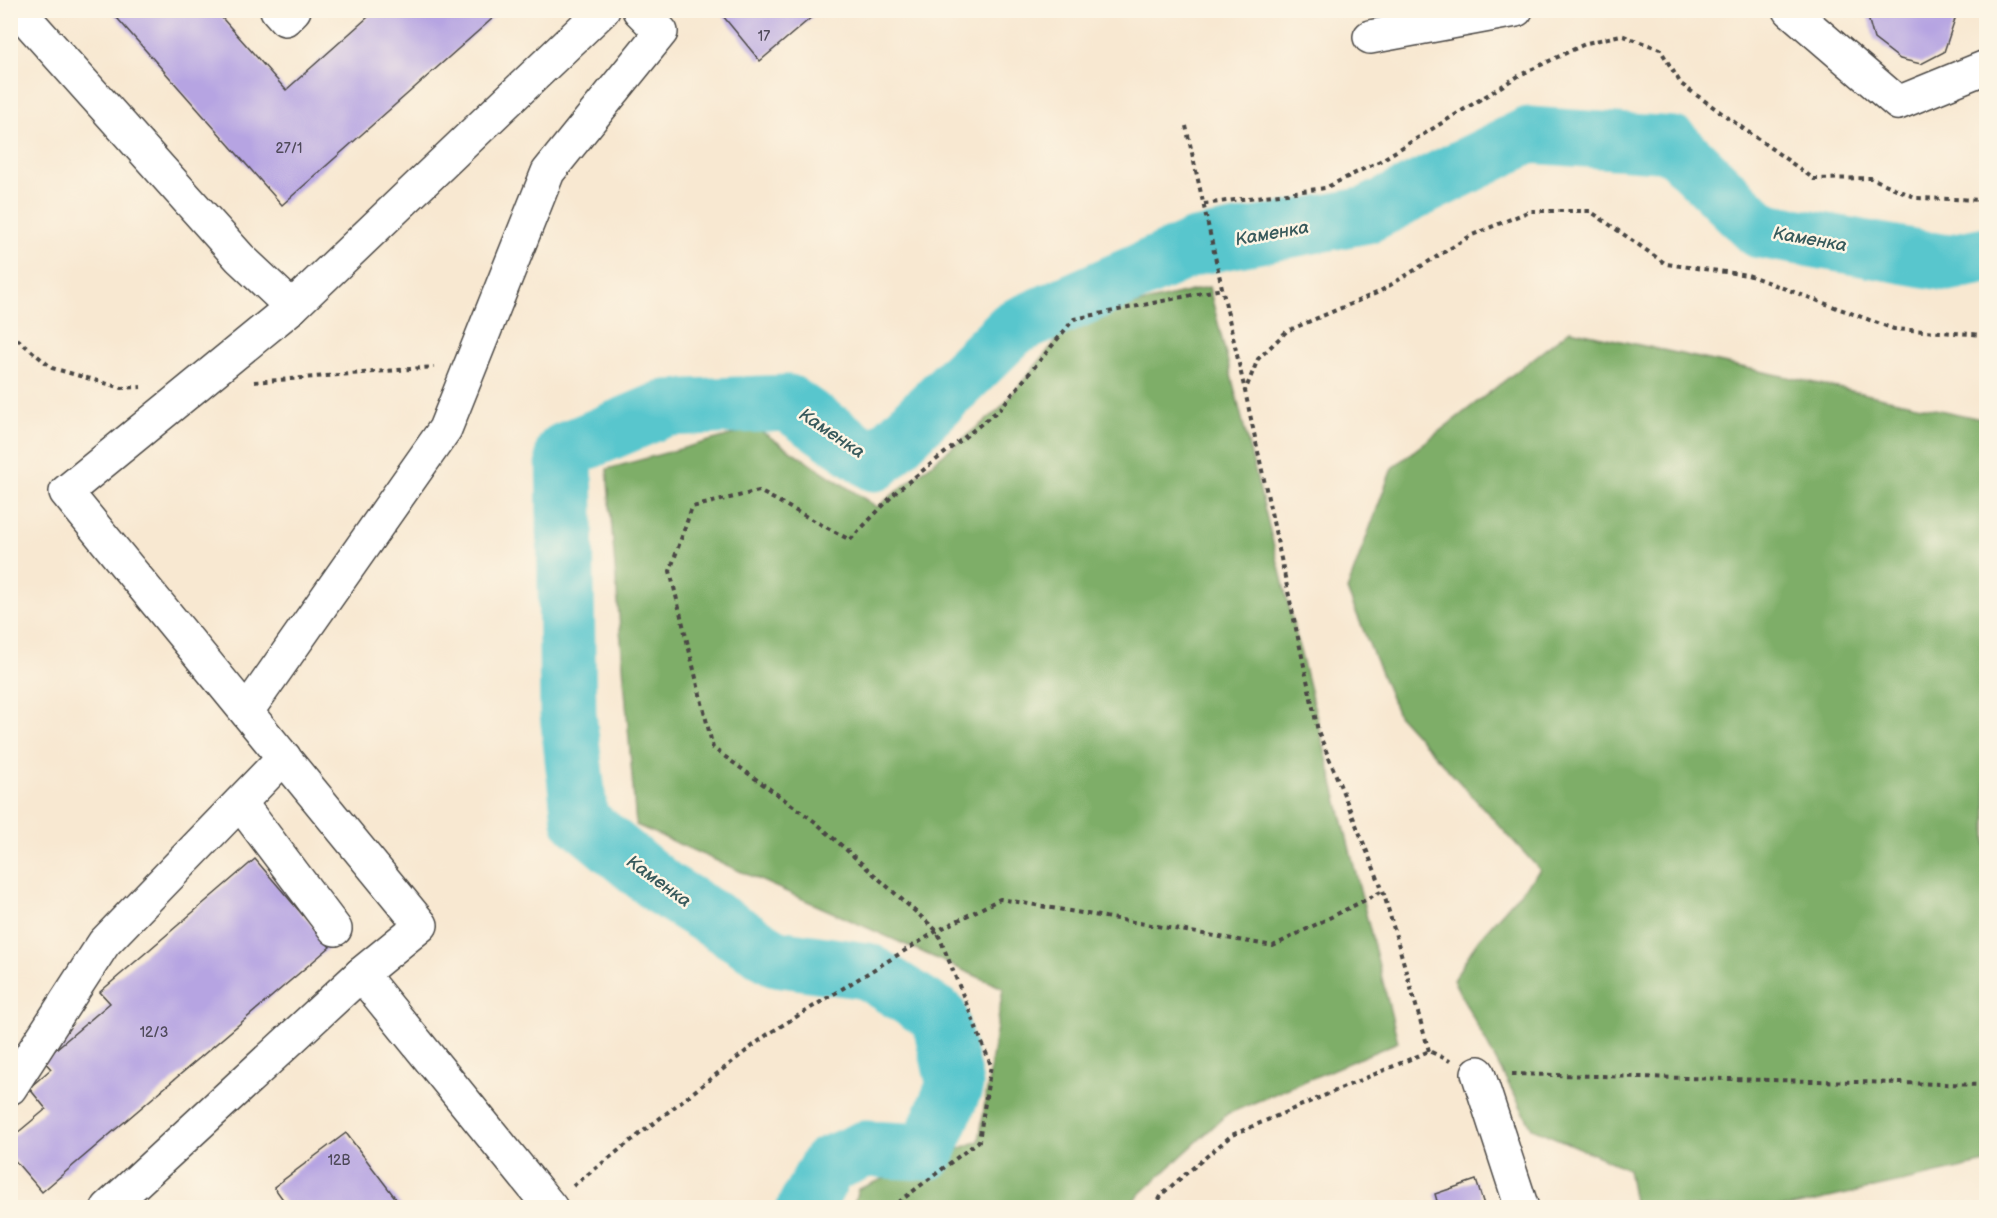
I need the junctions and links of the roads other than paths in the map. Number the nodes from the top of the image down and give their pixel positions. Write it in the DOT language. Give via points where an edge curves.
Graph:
graph roads {
  1 [pos="18,10"];
  2 [pos="277,10"];
  3 [pos="294,10"];
  4 [pos="603,10"];
  5 [pos="639,10"];
  6 [pos="1516,10"];
  7 [pos="1790,10"];
  8 [pos="1370,37"];
  9 [pos="1986,67"];
  10 [pos="292,307"];
  11 [pos="246,711"];
  12 [pos="284,757"];
  13 [pos="240,803"];
  14 [pos="335,929"];
  15 [pos="361,974"];
  16 [pos="1478,1074"];
  17 [pos="10,1088"];
  18 [pos="550,1206"];
  19 [pos="108,1208"];
  20 [pos="1522,1208"];
  1 -- 10 [label="street" via="240,258"];
  2 -- 3 [label="street" via="285,19"];
  4 -- 10 [label="street"];
  5 -- 11 [label="street" via="661,32 548,172 445,429"];
  6 -- 8 [label="street"];
  7 -- 9 [label="street" via="1898,103"];
  10 -- 11 [label="street" via="66,492"];
  11 -- 12 [label="street"];
  12 -- 13 [label="street"];
  12 -- 15 [label="street" via="421,925"];
  13 -- 14 [label="street"];
  13 -- 17 [label="street" via="104,943"];
  15 -- 18 [label="street"];
  15 -- 19 [label="street"];
  16 -- 20 [label="street"];
}
